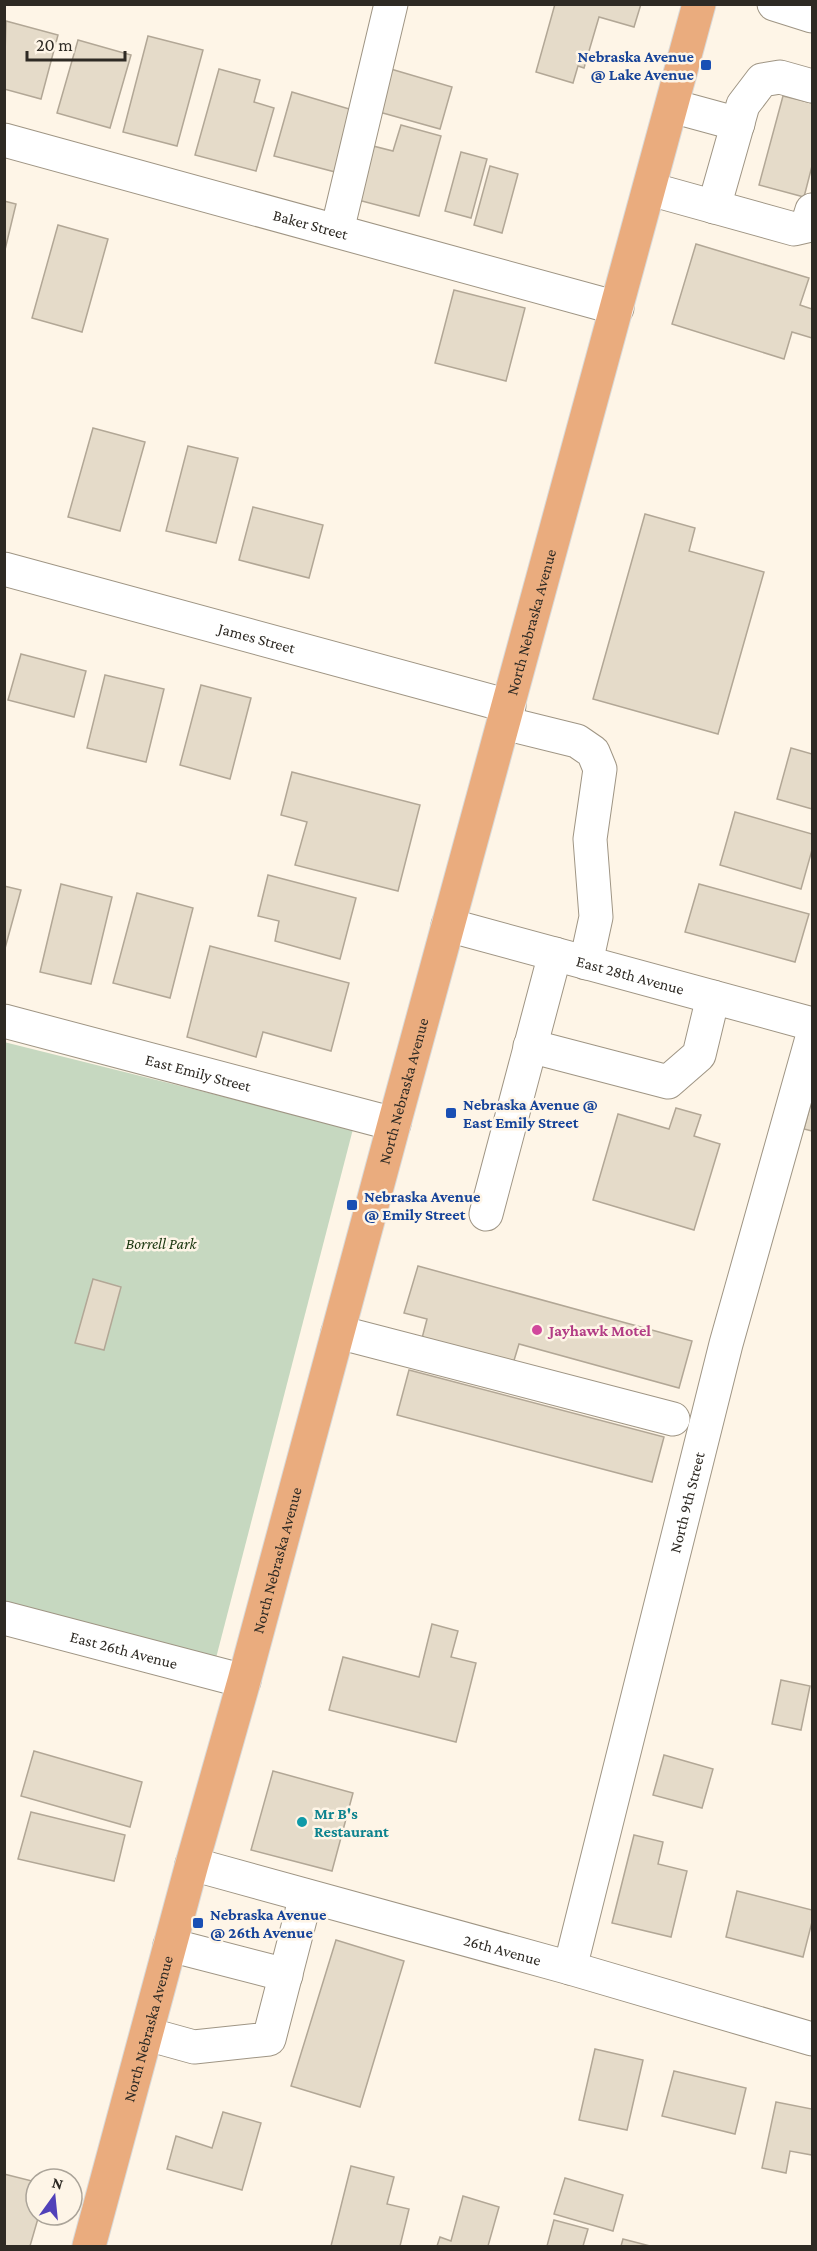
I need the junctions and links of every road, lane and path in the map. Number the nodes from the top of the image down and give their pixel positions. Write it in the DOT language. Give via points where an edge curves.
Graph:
graph roads {
  1 [pos="391,4"];
  2 [pos="699,4"];
  3 [pos="774,4"];
  4 [pos="813,16"];
  5 [pos="813,86"];
  6 [pos="672,106"];
  7 [pos="738,124"];
  8 [pos="4,140"];
  9 [pos="650,189"];
  10 [pos="714,207"];
  11 [pos="810,218"];
  12 [pos="338,231"];
  13 [pos="617,308"];
  14 [pos="4,569"];
  15 [pos="507,714"];
  16 [pos="448,925"];
  17 [pos="555,954"];
  18 [pos="586,963"];
  19 [pos="713,997"];
  20 [pos="4,1021"];
  21 [pos="813,1024"];
  22 [pos="813,1038"];
  23 [pos="530,1046"];
  24 [pos="394,1124"];
  25 [pos="486,1214"];
  26 [pos="338,1332"];
  27 [pos="673,1419"];
  28 [pos="4,1618"];
  29 [pos="244,1681"];
  30 [pos="192,1864"];
  31 [pos="306,1896"];
  32 [pos="170,1945"];
  33 [pos="570,1968"];
  34 [pos="286,1974"];
  35 [pos="147,2034"];
  36 [pos="813,2039"];
  37 [pos="97,2245"];
  1 -- 12 [label="street"];
  2 -- 6 [label="main road, North Nebraska Avenue"];
  3 -- 4 [label="street"];
  5 -- 7 [label="street" via="780,77 762,80 743,105"];
  6 -- 7 [label="street"];
  6 -- 9 [label="main road, North Nebraska Avenue"];
  7 -- 10 [label="street"];
  8 -- 12 [label="street, Baker Street"];
  9 -- 10 [label="street"];
  9 -- 13 [label="main road, North Nebraska Avenue"];
  10 -- 11 [label="street" via="794,230"];
  12 -- 13 [label="street, Baker Street"];
  13 -- 15 [label="main road, North Nebraska Avenue"];
  14 -- 15 [label="street, James Street"];
  15 -- 16 [label="main road, North Nebraska Avenue"];
  15 -- 18 [label="street, James Street" via="577,741 592,753 600,769 590,839 596,917"];
  16 -- 17 [label="street, East 28th Avenue"];
  16 -- 24 [label="main road, North Nebraska Avenue"];
  17 -- 18 [label="street, East 28th Avenue"];
  17 -- 23 [label="street"];
  18 -- 19 [label="street, East 28th Avenue"];
  19 -- 21 [label="street, East 28th Avenue"];
  19 -- 23 [label="street" via="699,1055 668,1082"];
  20 -- 24 [label="street, East Emily Street"];
  22 -- 33 [label="street, North 9th Street" via="726,1344"];
  23 -- 25 [label="street"];
  24 -- 26 [label="main road, North Nebraska Avenue"];
  26 -- 27 [label="street"];
  26 -- 29 [label="main road, North Nebraska Avenue"];
  28 -- 29 [label="street, East 26th Avenue"];
  29 -- 30 [label="main road, North Nebraska Avenue"];
  30 -- 31 [label="street, 26th Avenue"];
  30 -- 32 [label="main road, North Nebraska Avenue"];
  31 -- 33 [label="street, 26th Avenue"];
  31 -- 34 [label="street"];
  32 -- 34 [label="street"];
  32 -- 35 [label="main road, North Nebraska Avenue"];
  33 -- 36 [label="street, 26th Avenue"];
  34 -- 35 [label="street" via="269,2039 194,2047"];
  35 -- 37 [label="main road, North Nebraska Avenue"];
}
